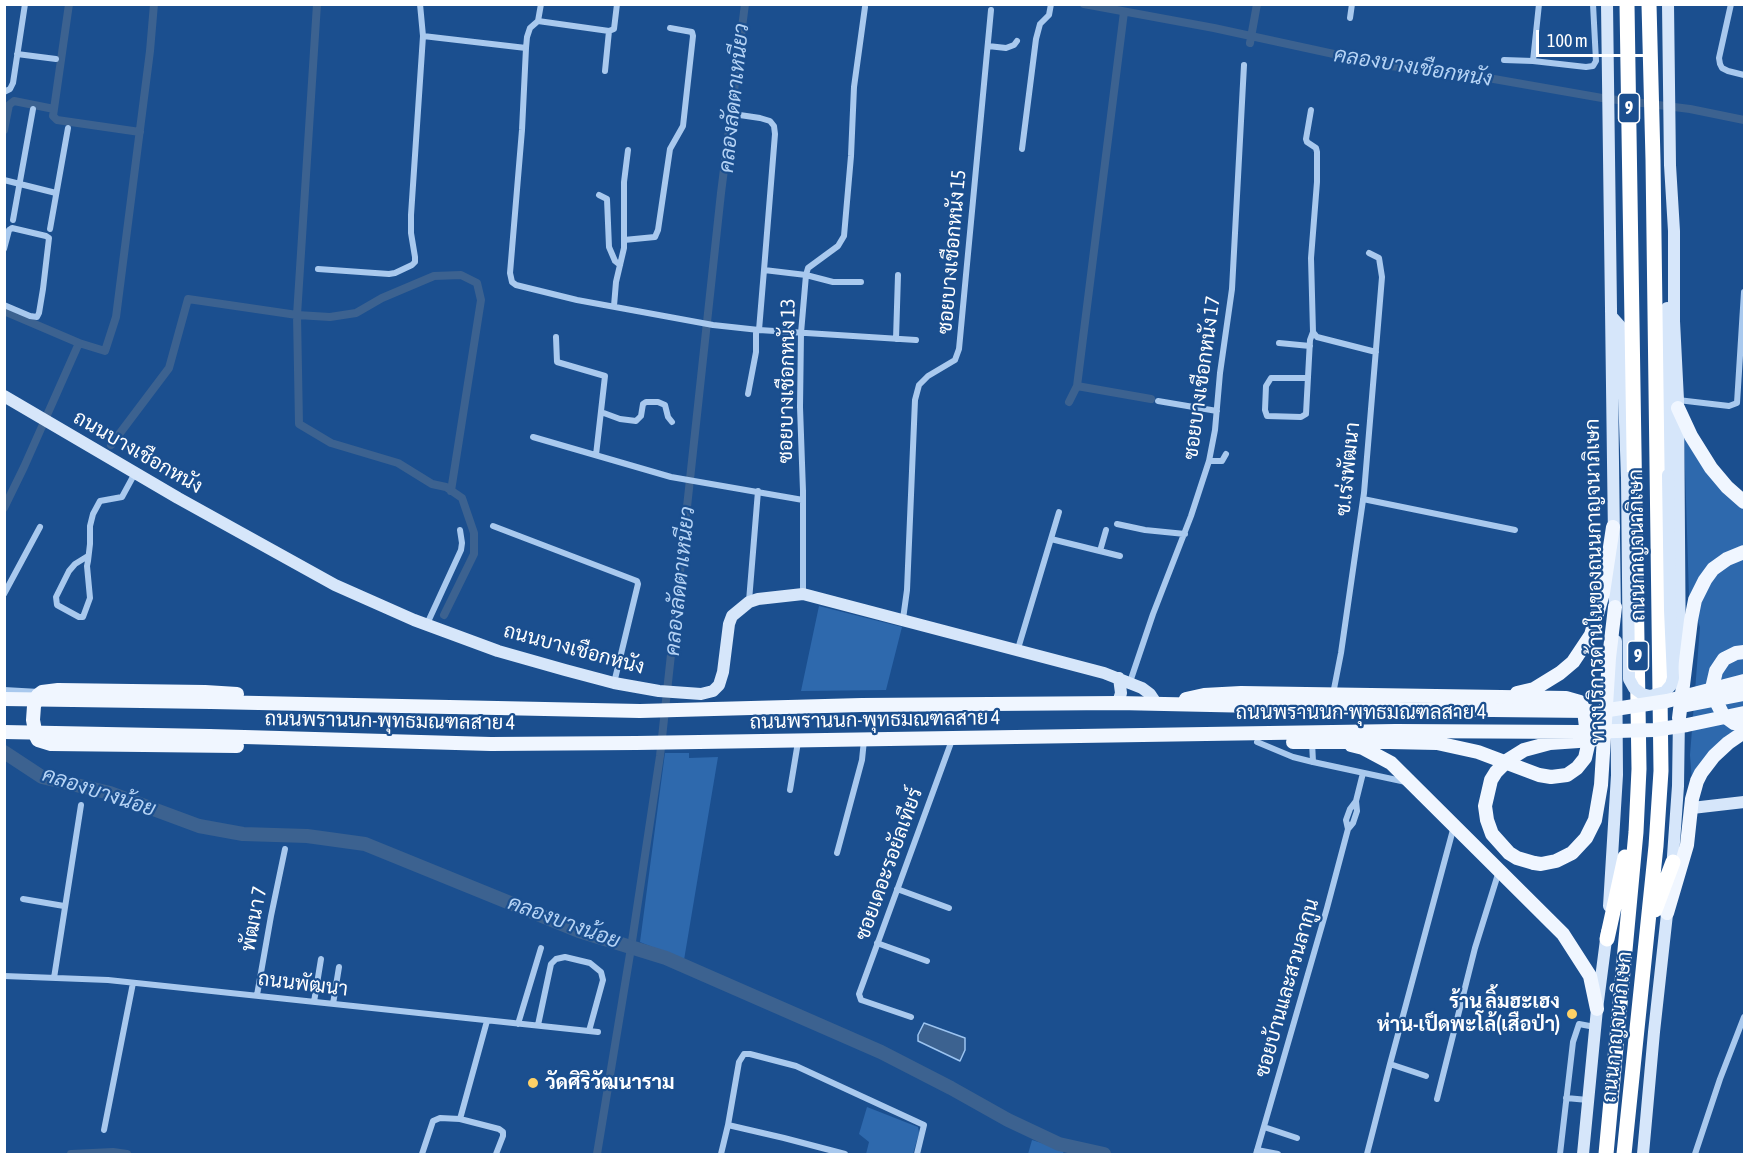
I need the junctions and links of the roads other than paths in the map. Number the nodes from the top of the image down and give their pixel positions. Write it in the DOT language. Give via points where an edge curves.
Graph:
graph roads {
  1 [pos="25,4"];
  2 [pos="420,4"];
  3 [pos="541,4"];
  4 [pos="617,4"];
  5 [pos="1352,4"];
  6 [pos="1539,4"];
  7 [pos="1593,4"];
  8 [pos="1607,4"];
  9 [pos="1627,4"];
  10 [pos="1649,4"];
  11 [pos="1668,4"];
  12 [pos="1731,4"];
  13 [pos="865,7"];
  14 [pos="1051,8"];
  15 [pos="992,10"];
  16 [pos="1350,18"];
  17 [pos="538,21"];
  18 [pos="670,28"];
  19 [pos="609,31"];
  20 [pos="423,36"];
  21 [pos="1017,41"];
  22 [pos="988,46"];
  23 [pos="526,48"];
  24 [pos="18,54"];
  25 [pos="56,58"];
  26 [pos="1504,60"];
  27 [pos="1533,61"];
  28 [pos="1244,65"];
  29 [pos="605,71"];
  30 [pos="1744,75"];
  31 [pos="4,92"];
  32 [pos="33,109"];
  33 [pos="1311,110"];
  34 [pos="733,114"];
  35 [pos="68,128"];
  36 [pos="628,150"];
  37 [pos="1022,150"];
  38 [pos="4,180"];
  39 [pos="20,184"];
  40 [pos="56,193"];
  41 [pos="599,195"];
  42 [pos="13,220"];
  43 [pos="50,229"];
  44 [pos="624,240"];
  45 [pos="4,249"];
  46 [pos="1369,253"];
  47 [pos="1673,263"];
  48 [pos="620,265"];
  49 [pos="318,270"];
  50 [pos="764,270"];
  51 [pos="898,275"];
  52 [pos="806,276"];
  53 [pos="861,282"];
  54 [pos="1744,292"];
  55 [pos="4,304"];
  56 [pos="614,306"];
  57 [pos="1612,317"];
  58 [pos="758,330"];
  59 [pos="1313,332"];
  60 [pos="801,333"];
  61 [pos="556,337"];
  62 [pos="896,339"];
  63 [pos="916,340"];
  64 [pos="1279,343"];
  65 [pos="1310,346"];
  66 [pos="1376,352"];
  67 [pos="1308,378"];
  68 [pos="748,394"];
  69 [pos="4,396"];
  70 [pos="1158,401"];
  71 [pos="1678,404"];
  72 [pos="1217,411"];
  73 [pos="601,412"];
  74 [pos="672,422"];
  75 [pos="533,437"];
  76 [pos="1226,454"];
  77 [pos="596,455"];
  78 [pos="1209,461"];
  79 [pos="135,473"];
  80 [pos="758,491"];
  81 [pos="1363,499"];
  82 [pos="803,500"];
  83 [pos="1744,502"];
  84 [pos="1059,512"];
  85 [pos="1117,524"];
  86 [pos="492,526"];
  87 [pos="40,527"];
  88 [pos="1613,527"];
  89 [pos="460,530"];
  90 [pos="1106,530"];
  91 [pos="1515,530"];
  92 [pos="1185,534"];
  93 [pos="1051,538"];
  94 [pos="1100,551"];
  95 [pos="1744,552"];
  96 [pos="88,556"];
  97 [pos="1119,556"];
  98 [pos="4,594"];
  99 [pos="803,594"];
  100 [pos="749,602"];
  101 [pos="1615,607"];
  102 [pos="903,619"];
  103 [pos="427,625"];
  104 [pos="1017,652"];
  105 [pos="1744,652"];
  106 [pos="1124,680"];
  107 [pos="1744,681"];
  108 [pos="614,683"];
  109 [pos="1744,688"];
  110 [pos="4,690"];
  111 [pos="42,692"];
  112 [pos="1333,694"];
  113 [pos="1744,694"];
  114 [pos="1494,698"];
  115 [pos="4,699"];
  116 [pos="1118,703"];
  117 [pos="1156,703"];
  118 [pos="1172,704"];
  119 [pos="358,705"];
  120 [pos="1648,705"];
  121 [pos="1602,711"];
  122 [pos="1744,713"];
  123 [pos="1679,718"];
  124 [pos="1744,724"];
  125 [pos="1654,730"];
  126 [pos="4,732"];
  127 [pos="1744,732"];
  128 [pos="1072,735"];
  129 [pos="319,739"];
  130 [pos="952,739"];
  131 [pos="864,741"];
  132 [pos="798,742"];
  133 [pos="1257,742"];
  134 [pos="1312,742"];
  135 [pos="1332,742"];
  136 [pos="1313,762"];
  137 [pos="1363,773"];
  138 [pos="1413,784"];
  139 [pos="790,790"];
  140 [pos="1744,802"];
  141 [pos="81,805"];
  142 [pos="1692,808"];
  143 [pos="1454,825"];
  144 [pos="1636,832"];
  145 [pos="285,849"];
  146 [pos="837,853"];
  147 [pos="1673,862"];
  148 [pos="1499,870"];
  149 [pos="897,889"];
  150 [pos="24,899"];
  151 [pos="64,906"];
  152 [pos="949,908"];
  153 [pos="1667,913"];
  154 [pos="1648,931"];
  155 [pos="1607,939"];
  156 [pos="877,943"];
  157 [pos="541,948"];
  158 [pos="321,959"];
  159 [pos="927,961"];
  160 [pos="339,968"];
  161 [pos="4,976"];
  162 [pos="54,978"];
  163 [pos="133,983"];
  164 [pos="257,995"];
  165 [pos="314,1002"];
  166 [pos="333,1004"];
  167 [pos="1597,1009"];
  168 [pos="911,1017"];
  169 [pos="1744,1017"];
  170 [pos="488,1021"];
  171 [pos="518,1024"];
  172 [pos="538,1025"];
  173 [pos="1595,1027"];
  174 [pos="589,1031"];
  175 [pos="597,1032"];
  176 [pos="1390,1064"];
  177 [pos="1425,1076"];
  178 [pos="1566,1098"];
  179 [pos="1437,1099"];
  180 [pos="1588,1100"];
  181 [pos="460,1119"];
  182 [pos="728,1125"];
  183 [pos="1264,1127"];
  184 [pos="104,1130"];
  185 [pos="1297,1137"];
  186 [pos="1257,1152"];
  187 [pos="422,1155"];
  188 [pos="496,1155"];
  189 [pos="721,1155"];
  190 [pos="845,1155"];
  191 [pos="917,1155"];
  192 [pos="1278,1155"];
  193 [pos="1367,1155"];
  194 [pos="1560,1155"];
  195 [pos="1583,1155"];
  196 [pos="1606,1155"];
  197 [pos="1624,1155"];
  198 [pos="1642,1155"];
  199 [pos="1695,1155"];
  1 -- 24 [label="street"];
  2 -- 20 [label="street"];
  3 -- 17 [label="street"];
  4 -- 19 [label="street" via="614,29"];
  5 -- 16 [label="street"];
  6 -- 27 [label="street"];
  7 -- 27 [label="street" via="1593,66"];
  8 -- 57 [label="main road, ทางบริการด้านในของถนนกาญจนาภิเษก"];
  9 -- 144 [label="highway, ถนนกาญจนาภิเษก / 9" via="1639,694"];
  10 -- 154 [label="highway, ถนนกาญจนาภิเษก / 9" via="1661,771"];
  11 -- 47 [label="main road"];
  12 -- 30 [label="street" via="1720,64 1728,71"];
  13 -- 52 [label="street, ซอยบางเชือกหนัง 13" via="854,87 844,236 838,246 808,268"];
  14 -- 37 [label="street" via="1039,29"];
  15 -- 22 [label="street, ซอยบางเชือกหนัง 15"];
  17 -- 19 [label="street"];
  17 -- 23 [label="street" via="526,36"];
  18 -- 44 [label="street" via="692,32 693,36 683,126 670,149 655,237"];
  19 -- 29 [label="street"];
  20 -- 23 [label="street"];
  20 -- 49 [label="street" via="411,215 415,262 389,274"];
  21 -- 22 [label="street" via="1006,48"];
  22 -- 102 [label="street, ซอยบางเชือกหนัง 15" via="959,349 956,360 919,385 915,400"];
  23 -- 56 [label="street" via="510,278 516,285"];
  24 -- 25 [label="street"];
  24 -- 31 [label="street" via="13,83"];
  26 -- 27 [label="street"];
  28 -- 72 [label="street, ซอยบางเชือกหนัง 17" via="1232,289"];
  32 -- 39 [label="street"];
  33 -- 59 [label="street" via="1306,139 1317,152 1311,258"];
  34 -- 50 [label="street" via="760,118 774,126"];
  35 -- 40 [label="street"];
  36 -- 44 [label="street"];
  38 -- 39 [label="street"];
  39 -- 40 [label="street"];
  39 -- 42 [label="street"];
  40 -- 43 [label="street"];
  41 -- 48 [label="street" via="607,199 609,247"];
  44 -- 48 [label="street"];
  45 -- 55 [label="street" via="12,228 49,238 39,313 30,316"];
  46 -- 66 [label="street, ซ.เร่งพัฒนา" via="1379,258 1382,272"];
  47 -- 57 [label="main road, bridge" via="1666,321 1673,678 1665,692 1650,696 1634,688 1629,679 1622,337 1620,326"];
  47 -- 71 [label="main road"];
  48 -- 56 [label="street"];
  50 -- 52 [label="street"];
  50 -- 58 [label="street"];
  51 -- 62 [label="street"];
  52 -- 53 [label="street" via="833,282"];
  52 -- 60 [label="street, ซอยบางเชือกหนัง 13"];
  54 -- 71 [label="street" via="1737,403"];
  56 -- 58 [label="street"];
  57 -- 88 [label="main road, ทางบริการด้านในของถนนกาญจนาภิเษก"];
  58 -- 60 [label="street"];
  58 -- 68 [label="street"];
  59 -- 65 [label="street"];
  59 -- 66 [label="street" via="1317,337"];
  60 -- 62 [label="street"];
  60 -- 82 [label="street, ซอยบางเชือกหนัง 13"];
  61 -- 73 [label="street" via="557,362 605,376"];
  62 -- 63 [label="street"];
  64 -- 65 [label="street"];
  65 -- 67 [label="street"];
  66 -- 81 [label="street, ซ.เร่งพัฒนา"];
  67 -- 67 [label="street" via="1270,378 1266,386 1267,416 1305,416"];
  69 -- 79 [label="main road, ถนนบางเชือกหนัง"];
  70 -- 72 [label="street"];
  71 -- 83 [label="main road" via="1691,436 1711,468"];
  71 -- 123 [label="main road"];
  72 -- 78 [label="street, ซอยบางเชือกหนัง 17"];
  73 -- 74 [label="street" via="631,422 639,419 643,404 658,402 665,405"];
  73 -- 77 [label="street"];
  75 -- 77 [label="street"];
  76 -- 78 [label="street" via="1222,461"];
  77 -- 80 [label="street" via="685,480"];
  78 -- 92 [label="street, ซอยบางเชือกหนัง 17"];
  79 -- 96 [label="street" via="122,497 98,502 90,526"];
  79 -- 103 [label="main road, ถนนบางเชือกหนัง" via="334,585"];
  80 -- 82 [label="street"];
  80 -- 100 [label="street"];
  81 -- 91 [label="street"];
  81 -- 112 [label="street, ซ.เร่งพัฒนา"];
  82 -- 99 [label="street, ซอยบางเชือกหนัง 13"];
  84 -- 93 [label="street"];
  85 -- 92 [label="street"];
  86 -- 108 [label="street" via="637,581"];
  87 -- 98 [label="street"];
  88 -- 101 [label="main road, ทางบริการด้านในของถนนกาญจนาภิเษก"];
  88 -- 114 [label="main road" via="1598,617 1583,650 1547,682 1521,693"];
  89 -- 103 [label="street" via="461,550"];
  90 -- 94 [label="street"];
  92 -- 106 [label="street, ซอยบางเชือกหนัง 17"];
  93 -- 94 [label="street"];
  93 -- 104 [label="street"];
  94 -- 97 [label="street"];
  95 -- 123 [label="main road" via="1713,569 1695,600"];
  96 -- 96 [label="street" via="90,598 80,617 57,605 56,597 69,571"];
  99 -- 100 [label="main road"];
  99 -- 102 [label="main road"];
  100 -- 108 [label="main road, ถนนบางเชือกหนัง" via="732,616 723,672 713,691 676,693"];
  101 -- 125 [label="main road, bridge" via="1609,658 1601,785 1595,820 1586,838 1572,853 1541,864 1509,853 1497,841 1485,813 1486,796 1491,780 1515,754 1537,746 1608,738"];
  101 -- 155 [label="main road, ทางบริการด้านในของถนนกาญจนาภิเษก" via="1617,775"];
  102 -- 104 [label="main road"];
  103 -- 108 [label="main road, ถนนบางเชือกหนัง" via="498,651"];
  104 -- 106 [label="main road"];
  105 -- 124 [label="main road" via="1724,659 1713,684 1715,699 1724,715 1734,723"];
  106 -- 116 [label="main road"];
  106 -- 117 [label="main road" via="1142,688"];
  107 -- 120 [label="main road, bridge"];
  109 -- 120 [label="main road, bridge"];
  110 -- 111 [label="street"];
  111 -- 119 [label="main road" via="205,692 317,698"];
  111 -- 129 [label="main road" via="34,706 33,720 38,740 51,744 280,745"];
  112 -- 114 [label="main road"];
  112 -- 118 [label="main road" via="1221,694"];
  113 -- 121 [label="main road, ถนนพรานนก-พุทธมณฑลสาย 4, bridge" via="1671,708"];
  114 -- 135 [label="main road" via="1566,698 1580,702 1588,745 1581,764 1567,775 1551,777 1444,744"];
  115 -- 119 [label="main road, ถนนพรานนก-พุทธมณฑลสาย 4, bridge"];
  116 -- 117 [label="main road, ถนนพรานนก-พุทธมณฑลสาย 4"];
  116 -- 119 [label="main road, ถนนพรานนก-พุทธมณฑลสาย 4" via="640,711"];
  117 -- 118 [label="main road, ถนนพรานนก-พุทธมณฑลสาย 4"];
  118 -- 121 [label="main road, ถนนพรานนก-พุทธมณฑลสาย 4, bridge"];
  120 -- 121 [label="main road, bridge"];
  122 -- 125 [label="main road, ถนนพรานนก-พุทธมณฑลสาย 4, bridge"];
  123 -- 147 [label="main road"];
  125 -- 128 [label="main road, ถนนพรานนก-พุทธมณฑลสาย 4, bridge"];
  126 -- 129 [label="main road, ถนนพรานนก-พุทธมณฑลสาย 4, bridge"];
  127 -- 142 [label="main road" via="1721,749 1701,773"];
  128 -- 130 [label="main road, ถนนพรานนก-พุทธมณฑลสาย 4"];
  128 -- 133 [label="main road" via="1141,742"];
  129 -- 132 [label="main road, ถนนพรานนก-พุทธมณฑลสาย 4" via="491,744"];
  130 -- 131 [label="main road, ถนนพรานนก-พุทธมณฑลสาย 4"];
  130 -- 149 [label="street, ซอยเดอะรอยัลเทียร์"];
  131 -- 132 [label="main road, ถนนพรานนก-พุทธมณฑลสาย 4"];
  131 -- 146 [label="street"];
  132 -- 139 [label="street"];
  133 -- 134 [label="main road"];
  133 -- 136 [label="street"];
  134 -- 135 [label="main road"];
  134 -- 136 [label="street"];
  135 -- 138 [label="main road" via="1377,755"];
  136 -- 137 [label="street"];
  137 -- 138 [label="street"];
  137 -- 183 [label="street, ซอยบ้านและสวนลากูน" via="1346,820 1348,830"];
  138 -- 143 [label="main road"];
  140 -- 142 [label="main road"];
  141 -- 151 [label="street"];
  142 -- 153 [label="main road" via="1687,845"];
  143 -- 148 [label="main road"];
  143 -- 176 [label="street"];
  144 -- 155 [label="highway" via="1630,839"];
  144 -- 196 [label="highway, ถนนกาญจนาภิเษก / 9"];
  145 -- 164 [label="street, พัฒนา 7"];
  147 -- 153 [label="main road"];
  147 -- 154 [label="highway"];
  148 -- 167 [label="main road" via="1563,934 1590,976"];
  148 -- 179 [label="street"];
  149 -- 152 [label="street"];
  149 -- 156 [label="street, ซอยเดอะรอยัลเทียร์"];
  150 -- 151 [label="street"];
  151 -- 162 [label="street"];
  153 -- 198 [label="main road"];
  154 -- 197 [label="highway, ถนนกาญจนาภิเษก / 9"];
  155 -- 167 [label="main road, ทางบริการด้านในของถนนกาญจนาภิเษก"];
  156 -- 159 [label="street"];
  156 -- 168 [label="street, ซอยเดอะรอยัลเทียร์" via="859,994 861,1000"];
  157 -- 171 [label="street"];
  158 -- 165 [label="street"];
  160 -- 166 [label="street"];
  161 -- 162 [label="street, ถนนพัฒนา"];
  162 -- 163 [label="street, ถนนพัฒนา"];
  163 -- 164 [label="street, ถนนพัฒนา"];
  163 -- 184 [label="street"];
  164 -- 165 [label="street, ถนนพัฒนา"];
  165 -- 166 [label="street, ถนนพัฒนา"];
  166 -- 170 [label="street, ถนนพัฒนา"];
  167 -- 173 [label="main road, ทางบริการด้านในของถนนกาญจนาภิเษก"];
  169 -- 199 [label="street"];
  170 -- 171 [label="street, ถนนพัฒนา"];
  170 -- 181 [label="street"];
  171 -- 172 [label="street, ถนนพัฒนา"];
  172 -- 174 [label="street, ถนนพัฒนา"];
  172 -- 174 [label="street" via="551,964 565,957 590,963 602,972"];
  173 -- 178 [label="street" via="1579,1024"];
  173 -- 180 [label="main road, ทางบริการด้านในของถนนกาญจนาภิเษก"];
  174 -- 175 [label="street, ถนนพัฒนา"];
  176 -- 177 [label="street"];
  176 -- 193 [label="street"];
  178 -- 180 [label="street"];
  178 -- 194 [label="street"];
  180 -- 195 [label="main road, ทางบริการด้านในของถนนกาญจนาภิเษก"];
  181 -- 187 [label="street" via="433,1121"];
  181 -- 188 [label="street" via="499,1129 503,1136"];
  182 -- 189 [label="street"];
  182 -- 190 [label="street"];
  182 -- 191 [label="street" via="739,1062 744,1054 750,1053 796,1066 924,1125"];
  183 -- 185 [label="street"];
  183 -- 186 [label="street, ซอยบ้านและสวนลากูน"];
  186 -- 192 [label="street"];
}
